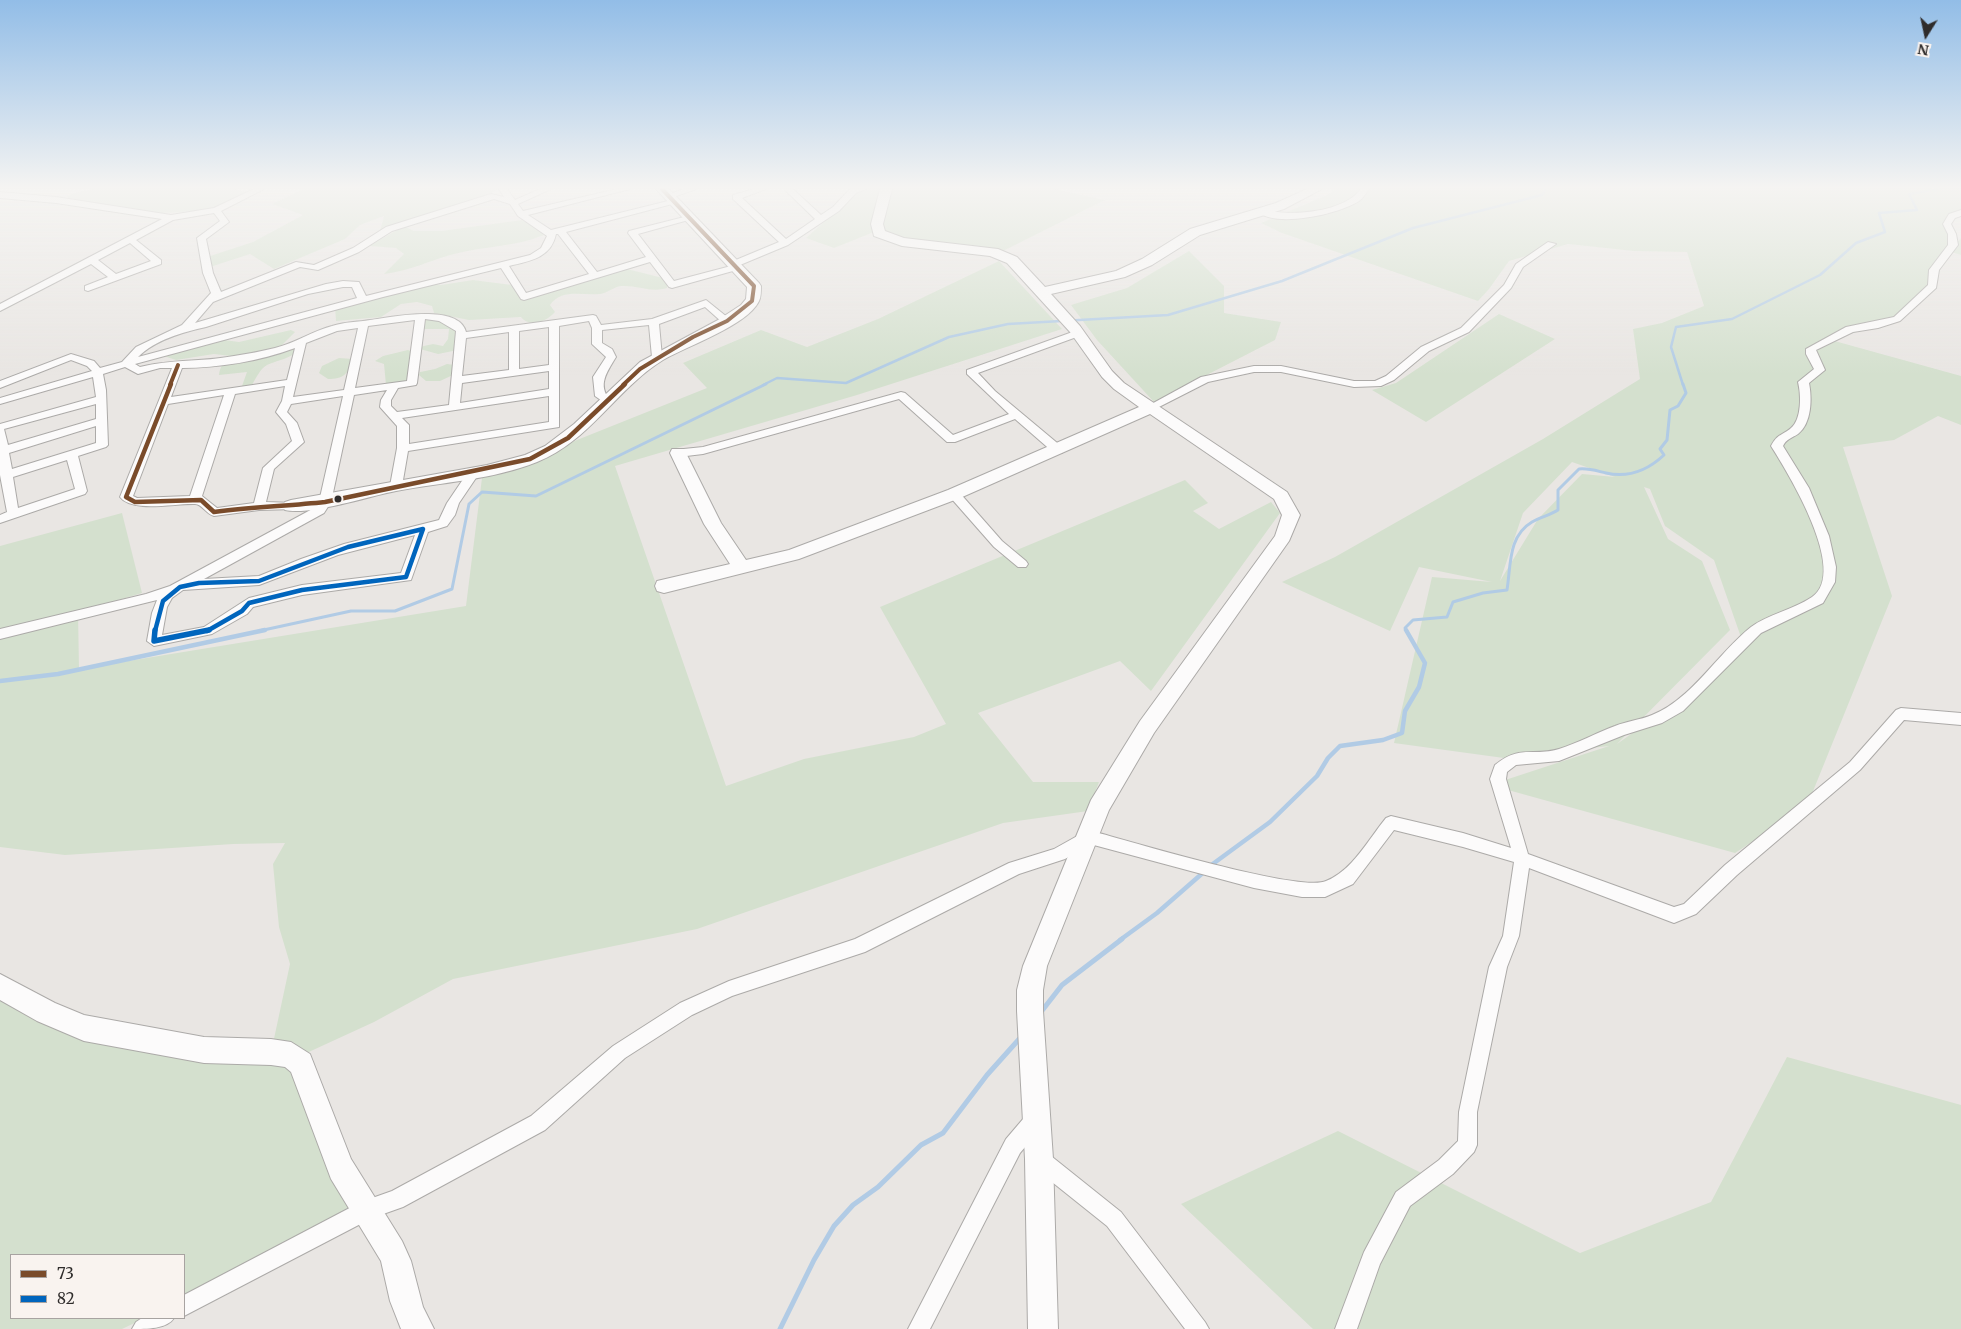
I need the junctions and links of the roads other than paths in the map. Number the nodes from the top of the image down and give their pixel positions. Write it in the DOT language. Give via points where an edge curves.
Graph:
graph roads {
  1 [pos="110,251"];
  2 [pos="145,251"];
  3 [pos="204,251"];
  4 [pos="354,251"];
  5 [pos="543,251"];
  6 [pos="572,251"];
  7 [pos="644,251"];
  8 [pos="722,251"];
  9 [pos="767,251"];
  10 [pos="972,251"];
  11 [pos="1165,251"];
  12 [pos="1539,251"];
  13 [pos="1948,251"];
  14 [pos="650,259"];
  15 [pos="93,261"];
  16 [pos="504,265"];
  17 [pos="736,265"];
  18 [pos="594,275"];
  19 [pos="115,278"];
  20 [pos="88,288"];
  21 [pos="1042,292"];
  22 [pos="362,299"];
  23 [pos="207,301"];
  24 [pos="0,308"];
  25 [pos="420,316"];
  26 [pos="727,321"];
  27 [pos="654,322"];
  28 [pos="554,323"];
  29 [pos="364,324"];
  30 [pos="186,327"];
  31 [pos="514,328"];
  32 [pos="597,328"];
  33 [pos="1076,331"];
  34 [pos="461,336"];
  35 [pos="301,343"];
  36 [pos="657,357"];
  37 [pos="126,364"];
  38 [pos="178,365"];
  39 [pos="554,367"];
  40 [pos="99,372"];
  41 [pos="514,372"];
  42 [pos="458,380"];
  43 [pos="292,382"];
  44 [pos="0,385"];
  45 [pos="395,386"];
  46 [pos="230,392"];
  47 [pos="350,392"];
  48 [pos="553,392"];
  49 [pos="101,399"];
  50 [pos="0,400"];
  51 [pos="605,400"];
  52 [pos="164,401"];
  53 [pos="287,401"];
  54 [pos="454,406"];
  55 [pos="1151,408"];
  56 [pos="1017,415"];
  57 [pos="395,416"];
  58 [pos="100,421"];
  59 [pos="0,427"];
  60 [pos="0,431"];
  61 [pos="403,448"];
  62 [pos="1058,450"];
  63 [pos="2,451"];
  64 [pos="678,453"];
  65 [pos="72,455"];
  66 [pos="474,472"];
  67 [pos="6,475"];
  68 [pos="396,486"];
  69 [pos="954,494"];
  70 [pos="195,500"];
  71 [pos="324,502"];
  72 [pos="259,506"];
  73 [pos="290,506"];
  74 [pos="13,515"];
  75 [pos="0,519"];
  76 [pos="423,529"];
  77 [pos="1022,564"];
  78 [pos="742,568"];
  79 [pos="664,586"];
  80 [pos="175,588"];
  81 [pos="0,634"];
  82 [pos="1961,720"];
  83 [pos="1088,837"];
  84 [pos="1522,859"];
  85 [pos="0,986"];
  86 [pos="1036,1118"];
  87 [pos="1039,1159"];
  88 [pos="368,1209"];
  89 [pos="185,1305"];
  90 [pos="161,1319"];
  91 [pos="409,1326"];
  92 [pos="143,1329"];
  93 [pos="919,1329"];
  94 [pos="1043,1329"];
  95 [pos="1198,1329"];
  96 [pos="1346,1329"];
  1 -- 15 [label="street"];
  2 -- 19 [label="street" via="158,262"];
  3 -- 23 [label="street" via="216,293"];
  4 -- 23 [label="street" via="315,268 299,264"];
  5 -- 16 [label="street"];
  6 -- 18 [label="street"];
  7 -- 14 [label="street"];
  8 -- 17 [label="street"];
  9 -- 17 [label="street"];
  10 -- 21 [label="street" via="1003,255 1012,260"];
  11 -- 21 [label="street" via="1120,274"];
  12 -- 55 [label="street" via="1524,260 1510,277 1508,286 1465,330 1425,349 1383,382 1354,384 1295,372 1254,369 1206,379"];
  13 -- 84 [label="street" via="1934,270 1933,286 1898,319 1850,329 1811,349 1820,370 1802,382 1806,390 1801,424 1792,434 1781,438 1778,446 1803,488 1828,554 1829,582 1818,600 1756,630 1678,707 1657,719 1559,755 1512,759 1500,768 1498,779"];
  14 -- 17 [label="street" via="672,286"];
  14 -- 18 [label="street"];
  15 -- 19 [label="street"];
  15 -- 24 [label="street"];
  16 -- 18 [label="street" via="524,297"];
  16 -- 22 [label="street"];
  17 -- 26 [label="street" via="754,286 754,294 752,301"];
  19 -- 20 [label="street"];
  21 -- 33 [label="street"];
  22 -- 30 [label="street" via="356,284 350,283"];
  22 -- 37 [label="street"];
  23 -- 30 [label="street"];
  25 -- 29 [label="street"];
  25 -- 34 [label="street" via="448,320 461,330"];
  25 -- 45 [label="street" via="412,383"];
  26 -- 27 [label="street" via="706,303"];
  26 -- 36 [label="street"];
  27 -- 32 [label="street"];
  27 -- 36 [label="street"];
  28 -- 31 [label="street"];
  28 -- 32 [label="street" via="593,318"];
  28 -- 39 [label="street"];
  29 -- 35 [label="street" via="335,328"];
  29 -- 47 [label="street"];
  30 -- 37 [label="street" via="140,349"];
  31 -- 34 [label="street"];
  31 -- 41 [label="street"];
  32 -- 51 [label="street" via="597,344 608,351 611,358 598,378 600,396"];
  33 -- 55 [label="street" via="1107,374"];
  33 -- 56 [label="street" via="971,372"];
  34 -- 42 [label="street"];
  35 -- 38 [label="street" via="252,357"];
  35 -- 43 [label="street"];
  36 -- 51 [label="street"];
  37 -- 38 [label="street" via="138,371 160,365"];
  37 -- 40 [label="street"];
  38 -- 52 [label="street"];
  39 -- 41 [label="street"];
  39 -- 48 [label="street"];
  40 -- 44 [label="street" via="93,365 71,356"];
  40 -- 49 [label="street"];
  40 -- 50 [label="street"];
  41 -- 42 [label="street"];
  42 -- 54 [label="street"];
  43 -- 46 [label="street"];
  43 -- 53 [label="street"];
  45 -- 47 [label="street"];
  45 -- 57 [label="street" via="385,408"];
  46 -- 52 [label="street"];
  46 -- 70 [label="street"];
  47 -- 53 [label="street"];
  47 -- 71 [label="street"];
  48 -- 54 [label="street"];
  48 -- 61 [label="street" via="555,425"];
  49 -- 58 [label="street"];
  49 -- 59 [label="street"];
  51 -- 66 [label="street" via="568,438 547,451 509,465"];
  52 -- 70 [label="street" via="126,497 135,502"];
  53 -- 72 [label="street" via="281,412 291,424 298,442 269,468"];
  54 -- 57 [label="street"];
  55 -- 62 [label="street"];
  55 -- 83 [label="street" via="1281,496 1288,505 1289,524 1283,537 1147,727 1099,807"];
  56 -- 62 [label="street"];
  56 -- 64 [label="street" via="951,440 901,396 703,450"];
  57 -- 61 [label="street" via="403,425"];
  58 -- 63 [label="street"];
  58 -- 65 [label="street" via="102,445"];
  60 -- 63 [label="street"];
  61 -- 68 [label="street"];
  62 -- 69 [label="street"];
  63 -- 67 [label="street"];
  64 -- 78 [label="street" via="705,509"];
  65 -- 67 [label="street"];
  65 -- 74 [label="street" via="81,491"];
  66 -- 68 [label="street"];
  66 -- 76 [label="street" via="443,523"];
  67 -- 74 [label="street"];
  68 -- 71 [label="street"];
  69 -- 77 [label="street" via="998,544"];
  69 -- 78 [label="street" via="793,555"];
  70 -- 72 [label="street" via="201,500 214,512"];
  71 -- 73 [label="street"];
  71 -- 80 [label="street" via="320,510"];
  72 -- 73 [label="street"];
  74 -- 75 [label="street"];
  76 -- 80 [label="street" via="305,563 274,577 210,585 196,582"];
  76 -- 80 [label="street" via="406,577 275,596 249,603 242,611 207,631 154,641 159,605"];
  78 -- 79 [label="street"];
  80 -- 81 [label="street" via="148,598"];
  82 -- 84 [label="street" via="1901,714 1855,766 1690,909 1674,915"];
  83 -- 84 [label="street" via="1254,881 1302,890 1325,890 1347,879 1391,823 1422,828"];
  83 -- 86 [label="street" via="1036,966 1030,990"];
  83 -- 88 [label="street" via="1059,854 1015,868 859,946 729,990 686,1009 619,1052 538,1123 396,1200"];
  84 -- 96 [label="street" via="1511,936 1498,967 1468,1112 1467,1145 1446,1167 1403,1199 1371,1258"];
  85 -- 88 [label="street" via="46,1012 84,1028 204,1050 291,1055 301,1063 349,1183"];
  86 -- 87 [label="street"];
  86 -- 93 [label="street" via="1013,1146"];
  87 -- 94 [label="street"];
  87 -- 95 [label="street" via="1114,1219"];
  88 -- 89 [label="street"];
  88 -- 91 [label="street" via="393,1252"];
  90 -- 92 [label="street"];
}
